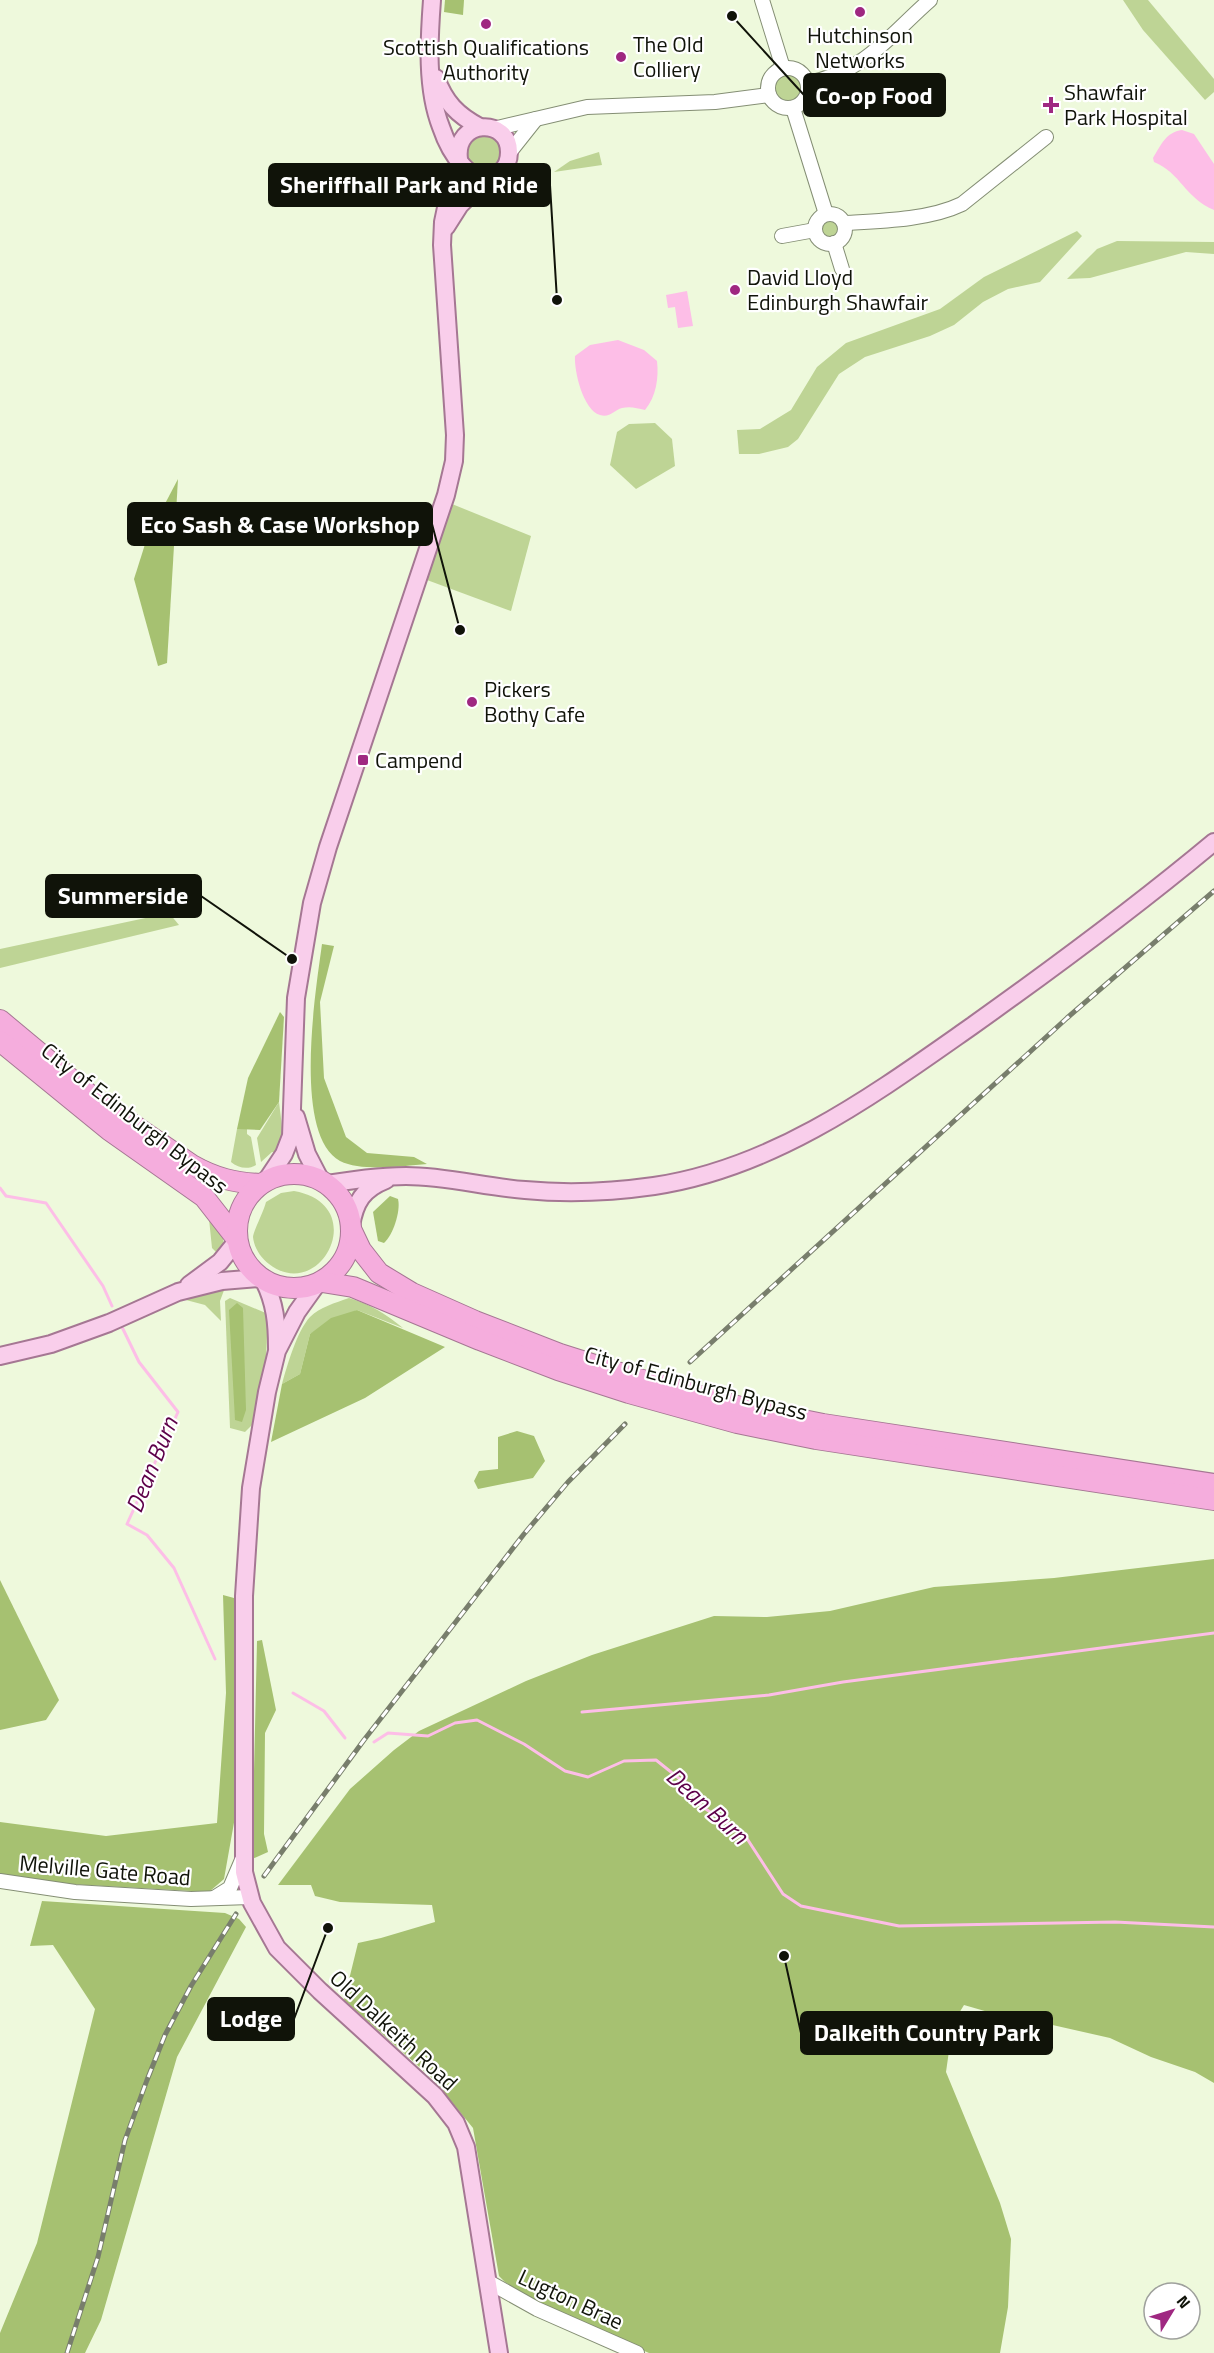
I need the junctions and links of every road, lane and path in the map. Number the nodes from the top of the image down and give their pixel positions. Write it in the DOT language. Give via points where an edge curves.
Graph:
graph roads {
  1 [pos="432,0"];
  2 [pos="762,0"];
  3 [pos="930,0"];
  4 [pos="431,60"];
  5 [pos="783,68"];
  6 [pos="808,83"];
  7 [pos="769,94"];
  8 [pos="793,108"];
  9 [pos="536,119"];
  10 [pos="486,128"];
  11 [pos="1046,137"];
  12 [pos="446,139"];
  13 [pos="509,153"];
  14 [pos="460,162"];
  15 [pos="487,178"];
  16 [pos="453,189"];
  17 [pos="826,214"];
  18 [pos="844,223"];
  19 [pos="815,230"];
  20 [pos="442,233"];
  21 [pos="782,236"];
  22 [pos="834,243"];
  23 [pos="842,269"];
  24 [pos="1214,842"];
  25 [pos="0,1020"];
  26 [pos="0,1041"];
  27 [pos="292,1107"];
  28 [pos="395,1177"];
  29 [pos="264,1182"];
  30 [pos="324,1182"];
  31 [pos="351,1227"];
  32 [pos="237,1239"];
  33 [pos="262,1279"];
  34 [pos="320,1283"];
  35 [pos="178,1292"];
  36 [pos="277,1352"];
  37 [pos="0,1356"];
  38 [pos="1214,1484"];
  39 [pos="1214,1500"];
  40 [pos="243,1859"];
  41 [pos="0,1881"];
  42 [pos="250,1897"];
  43 [pos="206,1900"];
  44 [pos="487,2282"];
  45 [pos="499,2353"];
  46 [pos="637,2353"];
  1 -- 4 [label="main road"];
  2 -- 5 [label="street"];
  3 -- 6 [label="street" via="865,60"];
  4 -- 10 [label="main road" via="447,101 465,119"];
  4 -- 12 [label="main road" via="435,109"];
  5 -- 6 [label="street" via="799,70"];
  5 -- 7 [label="street" via="769,81"];
  6 -- 8 [label="street" via="804,102"];
  7 -- 8 [label="street" via="778,106"];
  7 -- 9 [label="street" via="715,102 587,107"];
  8 -- 17 [label="street"];
  9 -- 10 [label="street"];
  9 -- 13 [label="street"];
  10 -- 13 [label="main road" via="505,138"];
  10 -- 14 [label="main road" via="472,130 460,142"];
  11 -- 18 [label="street" via="948,211"];
  12 -- 14 [label="main road"];
  12 -- 16 [label="main road" via="453,164"];
  13 -- 15 [label="main road" via="500,172"];
  14 -- 15 [label="main road" via="468,172"];
  14 -- 16 [label="main road"];
  15 -- 20 [label="main road" via="460,206"];
  16 -- 20 [label="main road"];
  17 -- 18 [label="street" via="837,215"];
  17 -- 19 [label="street" via="818,220"];
  18 -- 22 [label="street" via="844,235"];
  19 -- 21 [label="street"];
  19 -- 22 [label="street" via="819,239"];
  20 -- 27 [label="main road" via="454,461 312,903 296,998"];
  22 -- 23 [label="street"];
  24 -- 28 [label="main road" via="1071,956 955,1037 833,1119 766,1154 692,1179 614,1190 532,1191"];
  25 -- 29 [label="highway, City of Edinburgh Bypass" via="82,1089 192,1165 229,1181"];
  26 -- 32 [label="highway, City of Edinburgh Bypass" via="109,1130 204,1197"];
  27 -- 29 [label="main road" via="291,1136 284,1154"];
  27 -- 30 [label="main road" via="307,1155"];
  28 -- 30 [label="main road"];
  28 -- 31 [label="main road" via="363,1192 353,1211"];
  29 -- 30 [label="highway" via="289,1174"];
  29 -- 32 [label="highway" via="242,1207"];
  30 -- 31 [label="highway" via="342,1200"];
  31 -- 34 [label="highway" via="347,1254"];
  31 -- 38 [label="highway, City of Edinburgh Bypass" via="361,1251 378,1273 412,1293 561,1354 650,1382 823,1424"];
  32 -- 33 [label="highway" via="246,1264"];
  32 -- 35 [label="main road" via="220,1263"];
  33 -- 34 [label="highway" via="288,1289"];
  33 -- 35 [label="main road" via="222,1281"];
  33 -- 36 [label="main road" via="273,1299"];
  34 -- 36 [label="main road" via="297,1312"];
  34 -- 39 [label="highway, City of Edinburgh Bypass" via="353,1287 558,1370 736,1423 816,1440"];
  35 -- 37 [label="main road" via="51,1344"];
  36 -- 40 [label="main road, Old Dalkeith Road" via="251,1488 245,1573"];
  40 -- 42 [label="main road, Old Dalkeith Road"];
  40 -- 43 [label="street, Melville Gate Road" via="230,1888"];
  41 -- 43 [label="street, Melville Gate Road" via="75,1892"];
  42 -- 43 [label="street, Melville Gate Road"];
  42 -- 44 [label="main road, Old Dalkeith Road" via="266,1931 283,1954 425,2086 456,2123 466,2147"];
  44 -- 45 [label="main road, Old Dalkeith Road"];
  44 -- 46 [label="street, Lugton Brae" via="537,2309"];
}
